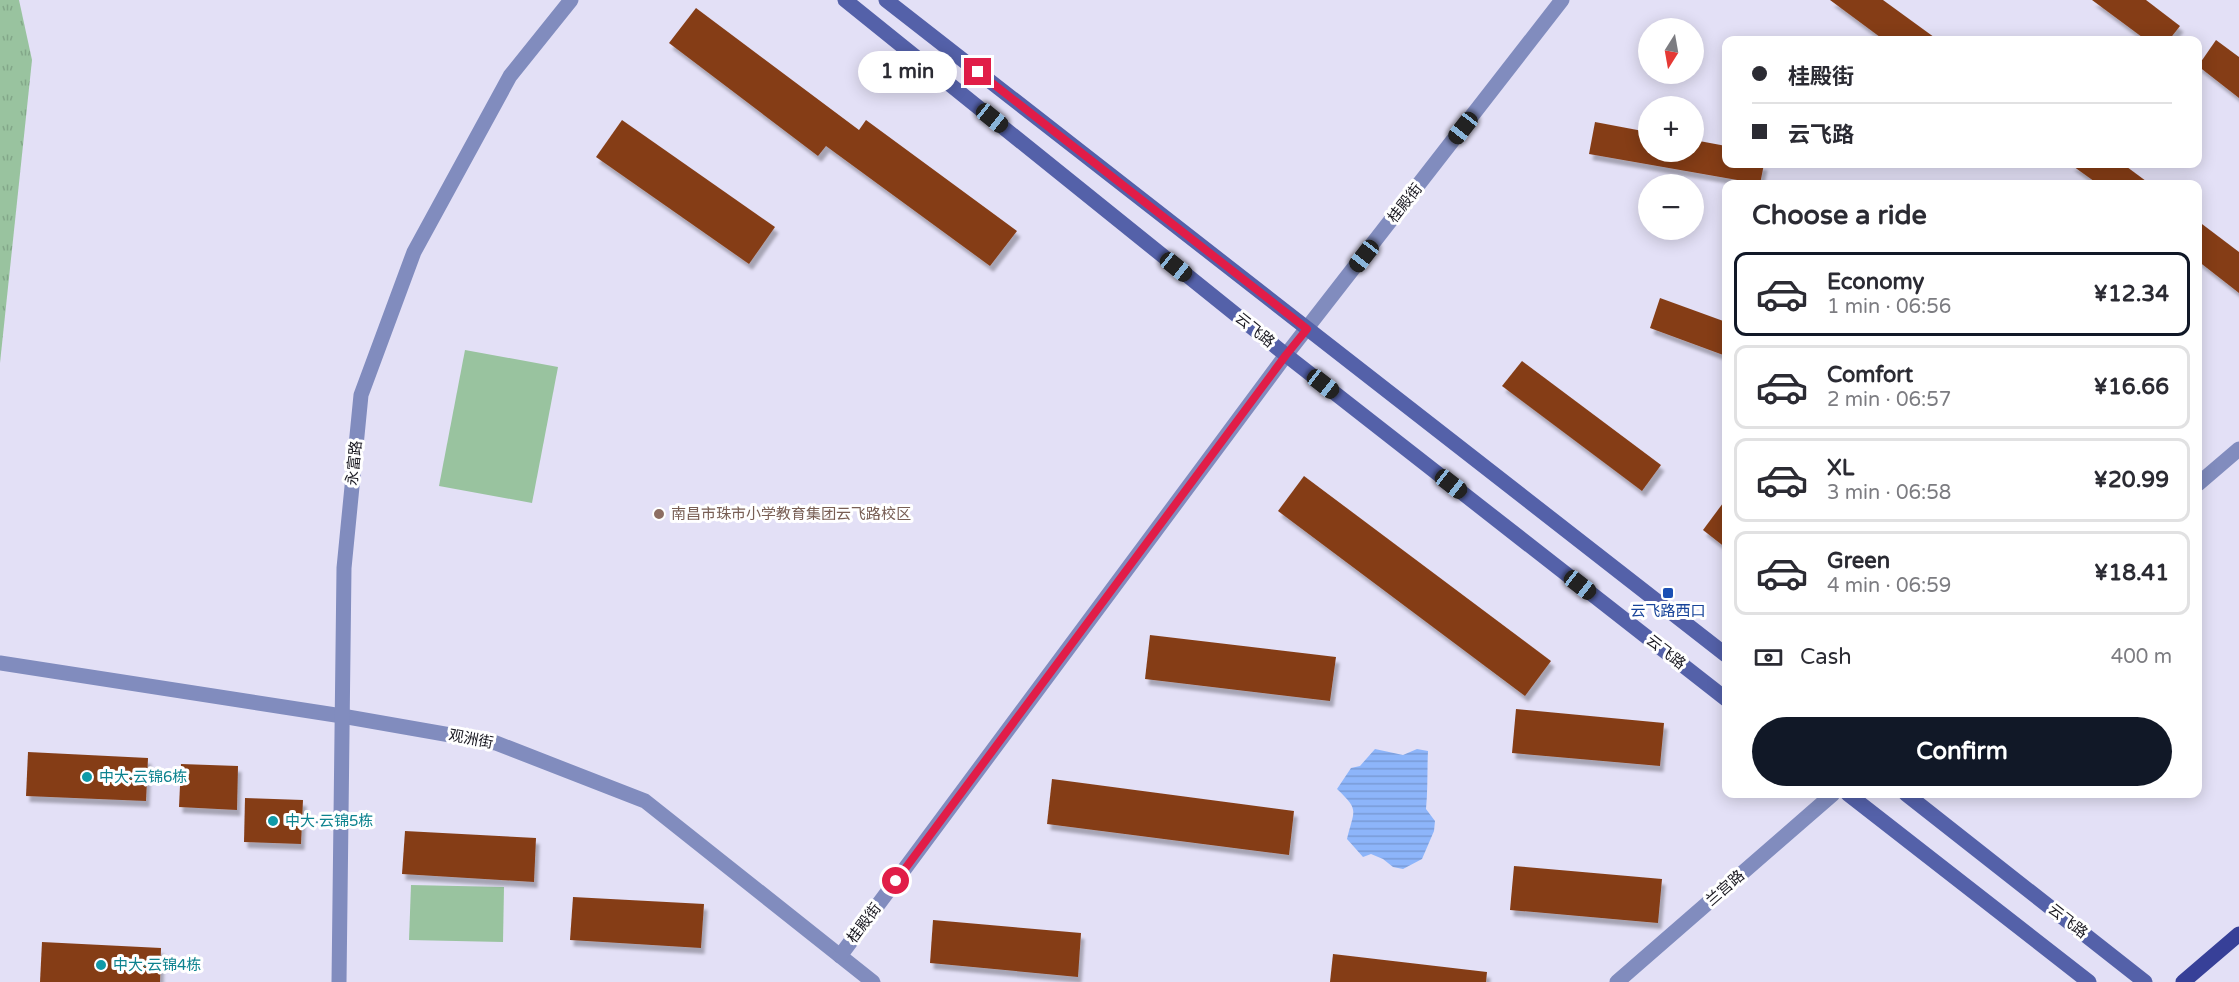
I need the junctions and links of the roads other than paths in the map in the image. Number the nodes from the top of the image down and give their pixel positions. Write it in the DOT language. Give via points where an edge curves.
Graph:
graph roads {
  1 [pos="571,0"];
  2 [pos="845,0"];
  3 [pos="886,0"];
  4 [pos="1562,0"];
  5 [pos="1307,329"];
  6 [pos="1286,355"];
  7 [pos="2239,449"];
  8 [pos="2202,481"];
  9 [pos="1722,652"];
  10 [pos="0,663"];
  11 [pos="1722,696"];
  12 [pos="342,716"];
  13 [pos="1828,798"];
  14 [pos="1853,798"];
  15 [pos="1911,798"];
  16 [pos="2239,934"];
  17 [pos="840,956"];
  18 [pos="339,982"];
  19 [pos="873,982"];
  20 [pos="1617,982"];
  21 [pos="2089,982"];
  22 [pos="2145,982"];
  23 [pos="2183,982"];
  1 -- 12 [label="street, 永富路" via="510,76 414,252 362,395 344,568"];
  2 -- 6 [label="main road, 云飞路"];
  3 -- 5 [label="main road"];
  4 -- 5 [label="street, 桂殿街"];
  5 -- 6 [label="street, 桂殿街"];
  5 -- 9 [label="main road"];
  6 -- 11 [label="main road, 云飞路"];
  6 -- 17 [label="street, 桂殿街"];
  7 -- 8 [label="street"];
  10 -- 12 [label="street, 观洲街"];
  12 -- 17 [label="street, 观洲街" via="496,743 645,801"];
  12 -- 18 [label="street, 永富路"];
  13 -- 20 [label="street, 兰宫路"];
  14 -- 21 [label="main road"];
  15 -- 22 [label="main road, 云飞路"];
  16 -- 23 [label="main road"];
  17 -- 19 [label="street, 观洲街"];
}
